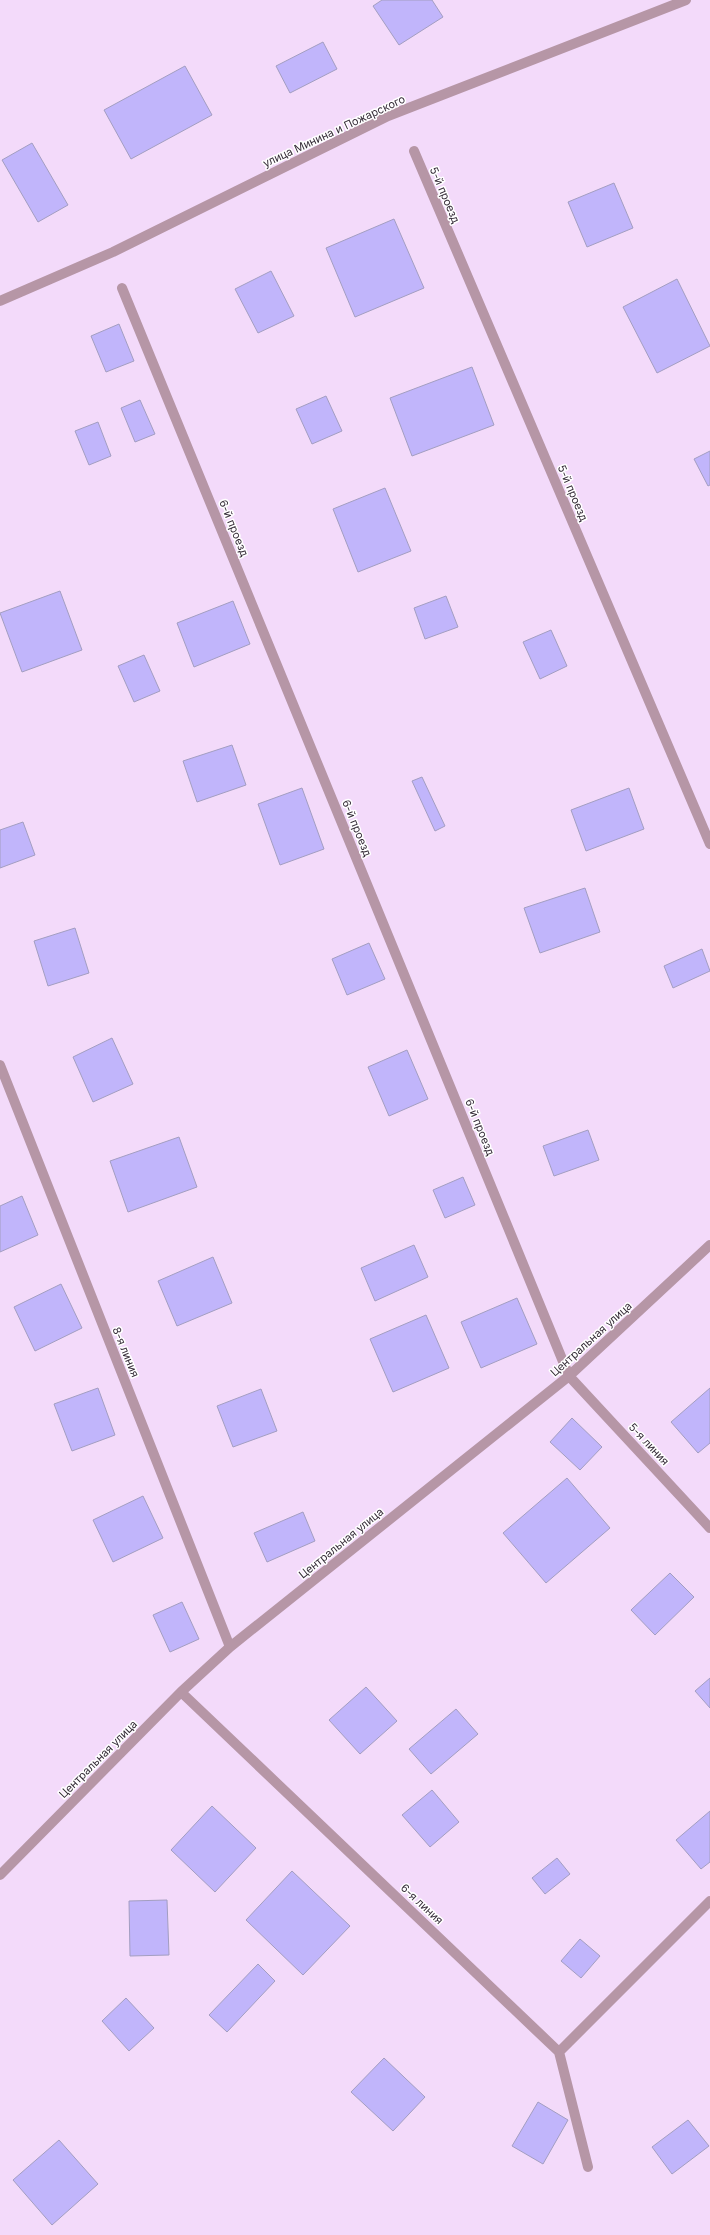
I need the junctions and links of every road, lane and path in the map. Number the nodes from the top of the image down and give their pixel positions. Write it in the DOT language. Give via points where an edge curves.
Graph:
graph roads {
  1 [pos="686,0"];
  2 [pos="414,150"];
  3 [pos="122,288"];
  4 [pos="0,301"];
  5 [pos="710,844"];
  6 [pos="0,1065"];
  7 [pos="710,1245"];
  8 [pos="569,1376"];
  9 [pos="710,1528"];
  10 [pos="230,1647"];
  11 [pos="181,1692"];
  12 [pos="0,1875"];
  13 [pos="710,1901"];
  14 [pos="560,2052"];
  15 [pos="588,2167"];
  1 -- 4 [label="street, улица Минина и Пожарского" via="388,116 113,252"];
  2 -- 5 [label="street, 5-й проезд"];
  3 -- 8 [label="street, 6-й проезд"];
  6 -- 10 [label="street, 8-я линия"];
  7 -- 8 [label="street, Центральная улица"];
  8 -- 9 [label="street, 5-я линия"];
  8 -- 10 [label="street, Центральная улица"];
  10 -- 11 [label="street, Центральная улица"];
  11 -- 12 [label="street, Центральная улица"];
  11 -- 14 [label="street, 6-я линия"];
  13 -- 14 [label="street"];
  14 -- 15 [label="street"];
}
